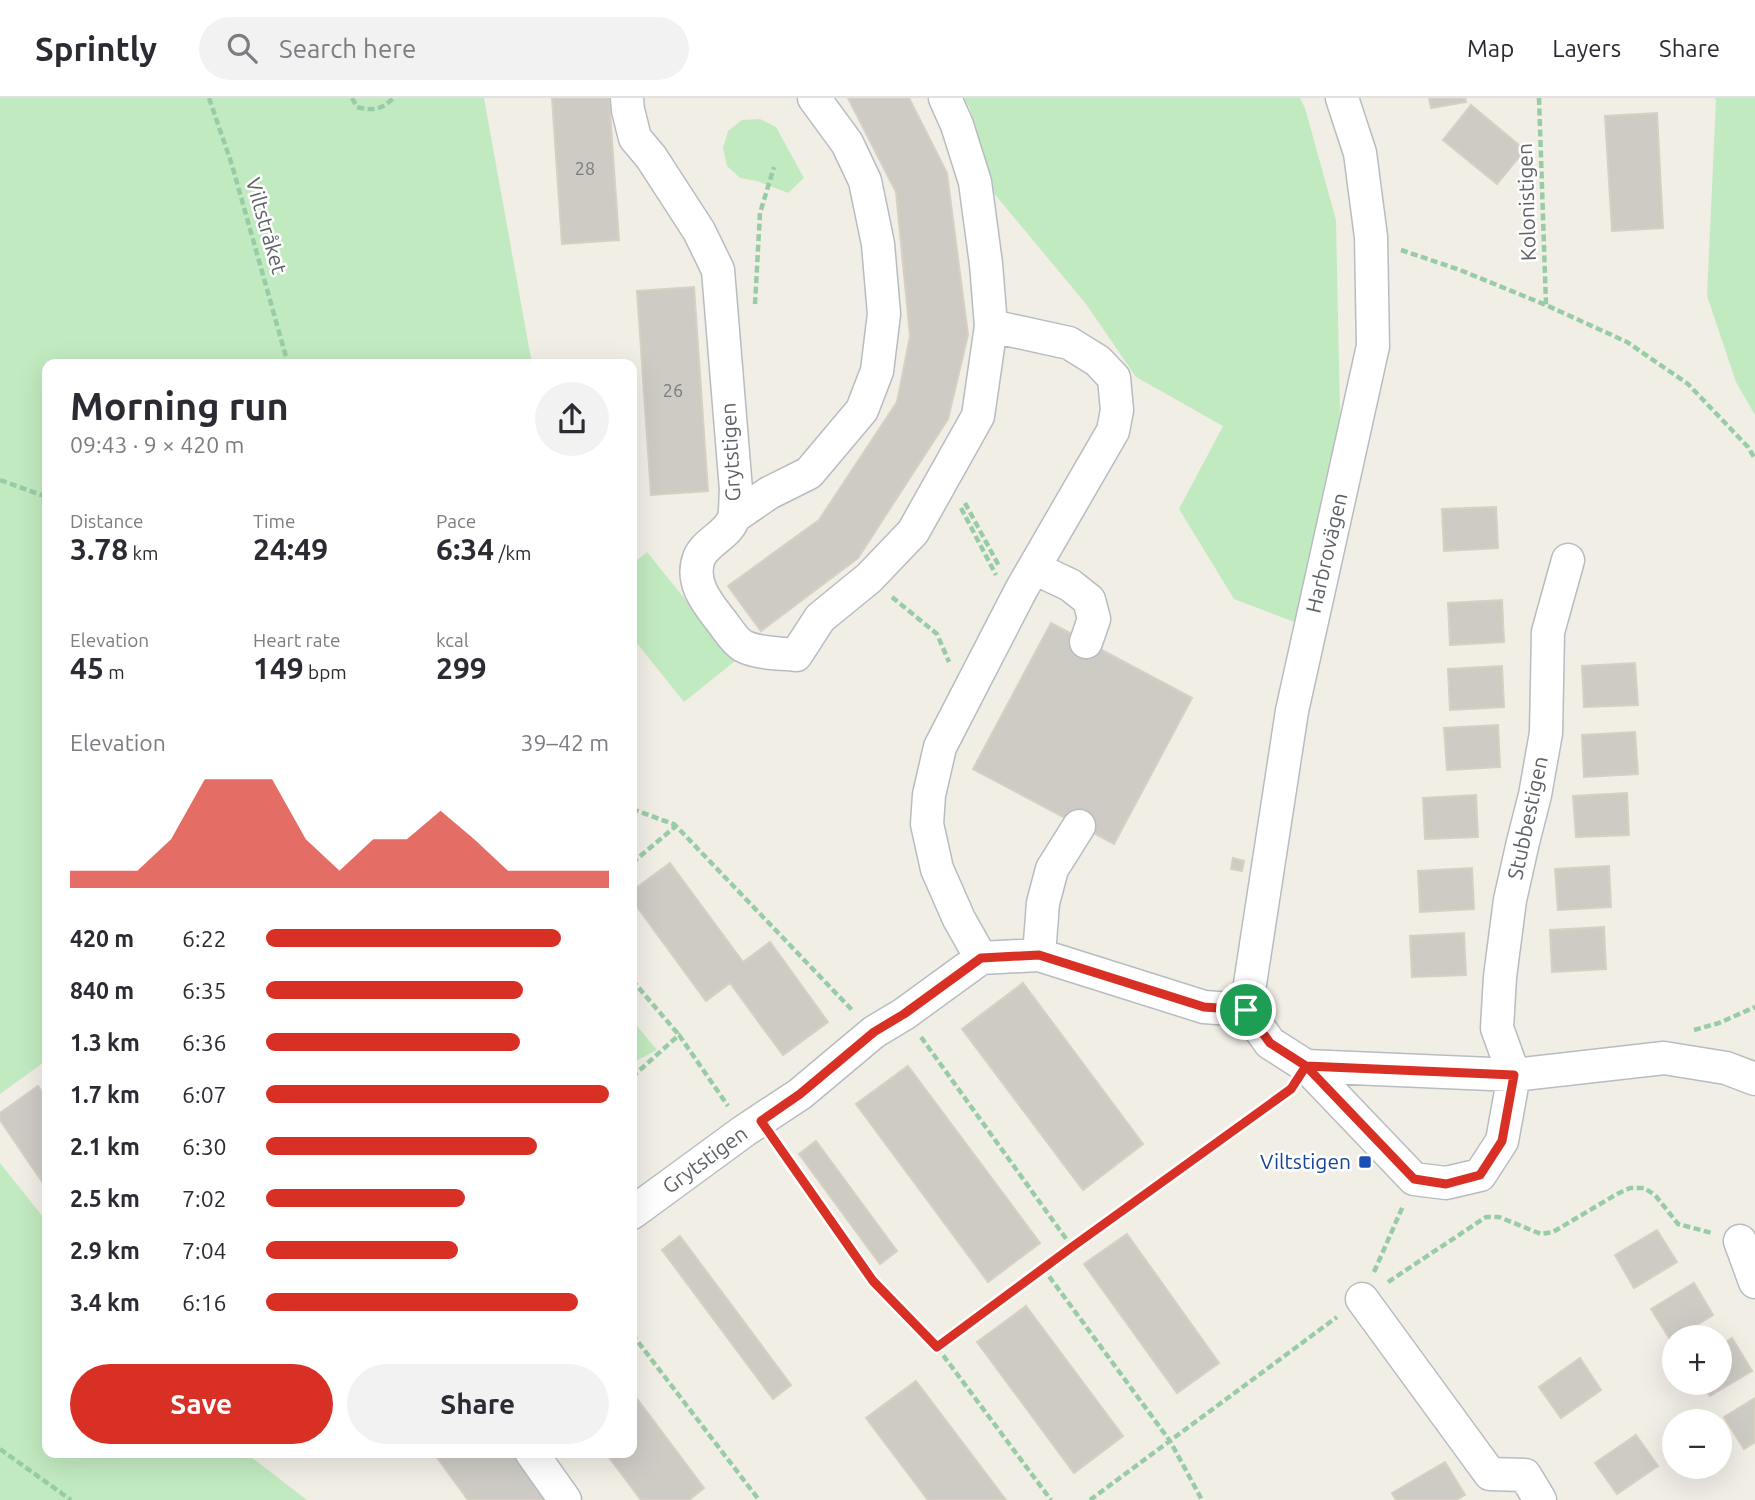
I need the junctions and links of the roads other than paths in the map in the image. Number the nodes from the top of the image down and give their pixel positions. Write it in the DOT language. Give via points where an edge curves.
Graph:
graph roads {
  1 [pos="627,98"];
  2 [pos="814,98"];
  3 [pos="945,98"];
  4 [pos="1342,98"];
  5 [pos="991,326"];
  6 [pos="734,517"];
  7 [pos="1568,560"];
  8 [pos="1023,587"];
  9 [pos="1086,642"];
  10 [pos="1079,826"];
  11 [pos="1039,955"];
  12 [pos="981,958"];
  13 [pos="1246,1010"];
  14 [pos="1306,1066"];
  15 [pos="1514,1075"];
  16 [pos="1755,1079"];
  17 [pos="637,1209"];
  18 [pos="1740,1241"];
  19 [pos="1755,1282"];
  20 [pos="1362,1299"];
  21 [pos="535,1458"];
  22 [pos="1532,1488"];
  23 [pos="565,1500"];
  1 -- 6 [label="street, Grytstigen" via="635,138 699,231 718,270 736,490"];
  2 -- 6 [label="street" via="847,143 865,181 878,243 884,314 877,370 862,410 809,473"];
  3 -- 5 [label="street, Grytstigen" via="975,182"];
  4 -- 13 [label="street, Harbrovägen" via="1360,153 1371,237 1373,346 1292,711"];
  5 -- 6 [label="street, Grytstigen" via="978,416 913,533 869,578 820,618 796,655 740,645 704,598 698,584 700,556"];
  5 -- 8 [label="street" via="1069,343 1098,361 1114,378 1117,410 1112,431"];
  7 -- 15 [label="street, Stubbestigen" via="1548,632 1546,733 1510,900 1500,977 1497,1028"];
  8 -- 9 [label="street" via="1070,585 1088,600 1094,619"];
  8 -- 12 [label="street" via="940,747 929,795 926,824 937,869"];
  10 -- 11 [label="street" via="1052,869 1043,903"];
  11 -- 12 [label="street"];
  11 -- 13 [label="street" via="1204,1007"];
  12 -- 17 [label="street, Grytstigen"];
  13 -- 14 [label="street" via="1270,1043"];
  14 -- 15 [label="street"];
  14 -- 15 [label="street" via="1414,1179 1446,1184 1480,1175 1502,1141"];
  15 -- 16 [label="street" via="1664,1058 1726,1068"];
  18 -- 19 [label="street"];
  20 -- 22 [label="street" via="1490,1474"];
  21 -- 23 [label="street"];
}
